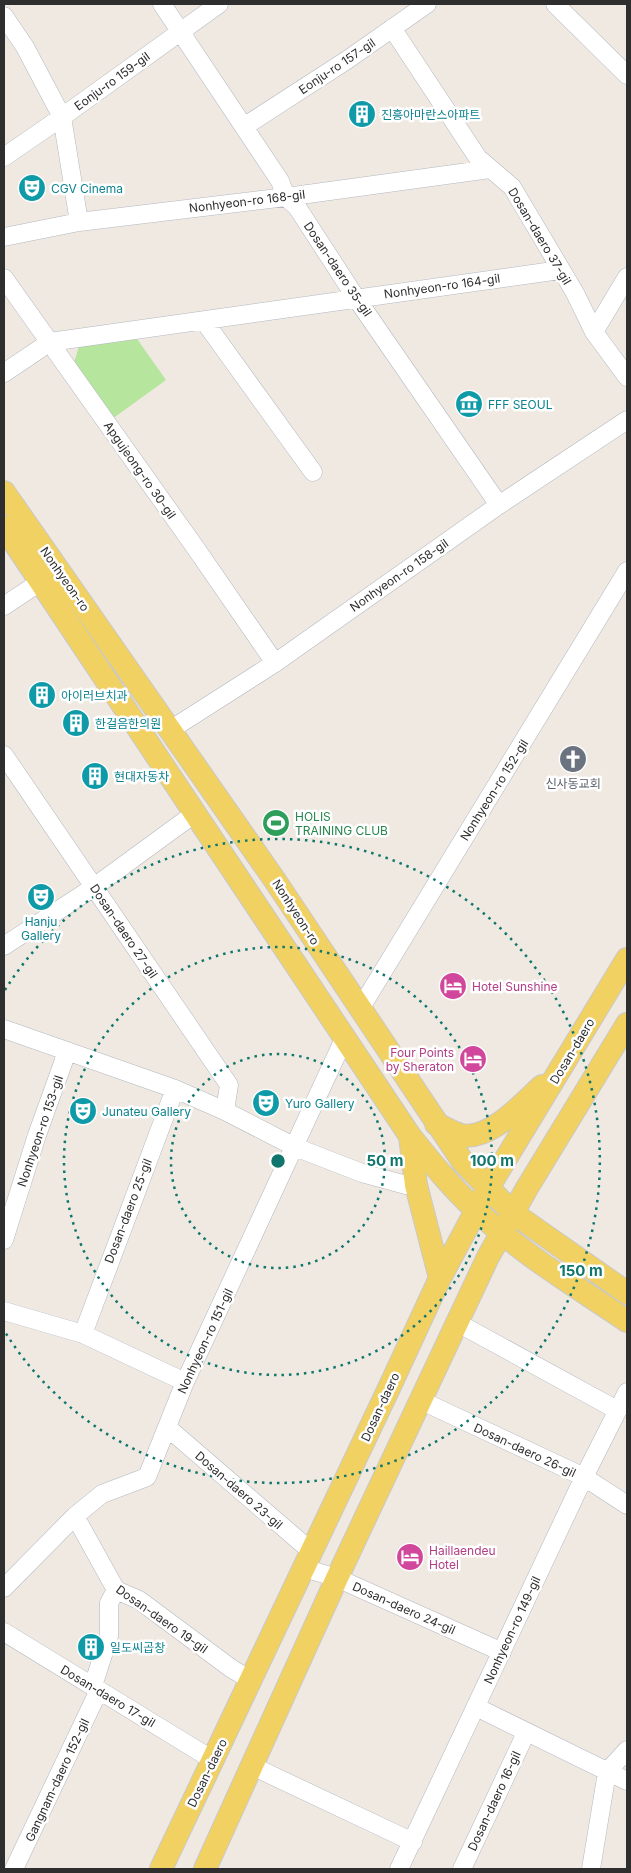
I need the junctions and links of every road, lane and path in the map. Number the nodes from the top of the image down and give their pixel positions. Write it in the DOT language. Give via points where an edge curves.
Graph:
graph roads {
  1 [pos="162,4"];
  2 [pos="219,4"];
  3 [pos="427,4"];
  4 [pos="555,4"];
  5 [pos="4,16"];
  6 [pos="392,28"];
  7 [pos="181,31"];
  8 [pos="627,75"];
  9 [pos="62,117"];
  10 [pos="245,126"];
  11 [pos="4,157"];
  12 [pos="490,169"];
  13 [pos="286,197"];
  14 [pos="79,222"];
  15 [pos="4,237"];
  16 [pos="560,270"];
  17 [pos="4,278"];
  18 [pos="627,278"];
  19 [pos="356,298"];
  20 [pos="204,321"];
  21 [pos="594,332"];
  22 [pos="50,342"];
  23 [pos="4,373"];
  24 [pos="627,378"];
  25 [pos="627,420"];
  26 [pos="312,472"];
  27 [pos="4,492"];
  28 [pos="500,505"];
  29 [pos="4,527"];
  30 [pos="627,571"];
  31 [pos="40,582"];
  32 [pos="4,606"];
  33 [pos="275,663"];
  34 [pos="170,730"];
  35 [pos="4,755"];
  36 [pos="9,776"];
  37 [pos="194,814"];
  38 [pos="94,887"];
  39 [pos="4,946"];
  40 [pos="627,960"];
  41 [pos="360,1009"];
  42 [pos="627,1024"];
  43 [pos="4,1029"];
  44 [pos="344,1039"];
  45 [pos="67,1052"];
  46 [pos="560,1070"];
  47 [pos="175,1089"];
  48 [pos="225,1111"];
  49 [pos="436,1124"];
  50 [pos="410,1136"];
  51 [pos="295,1146"];
  52 [pos="416,1185"];
  53 [pos="488,1188"];
  54 [pos="476,1210"];
  55 [pos="513,1213"];
  56 [pos="502,1233"];
  57 [pos="4,1240"];
  58 [pos="440,1278"];
  59 [pos="627,1293"];
  60 [pos="4,1312"];
  61 [pos="627,1321"];
  62 [pos="456,1322"];
  63 [pos="82,1334"];
  64 [pos="185,1382"];
  65 [pos="627,1392"];
  66 [pos="420,1400"];
  67 [pos="618,1410"];
  68 [pos="168,1428"];
  69 [pos="584,1477"];
  70 [pos="627,1504"];
  71 [pos="75,1516"];
  72 [pos="308,1560"];
  73 [pos="337,1578"];
  74 [pos="4,1588"];
  75 [pos="116,1590"];
  76 [pos="4,1632"];
  77 [pos="502,1652"];
  78 [pos="251,1680"];
  79 [pos="96,1688"];
  80 [pos="476,1707"];
  81 [pos="526,1733"];
  82 [pos="627,1750"];
  83 [pos="213,1760"];
  84 [pos="252,1766"];
  85 [pos="608,1772"];
  86 [pos="627,1781"];
  87 [pos="413,1842"];
  88 [pos="4,1866"];
  89 [pos="7,1869"];
  90 [pos="14,1869"];
  91 [pos="161,1869"];
  92 [pos="205,1869"];
  93 [pos="400,1869"];
  94 [pos="462,1869"];
  95 [pos="591,1869"];
  1 -- 7 [label="street, Dosan-daero 35-gil"];
  2 -- 7 [label="street, Eonju-ro 159-gil"];
  3 -- 6 [label="street, Eonju-ro 157-gil"];
  4 -- 8 [label="street"];
  5 -- 9 [label="street" via="25,47"];
  6 -- 10 [label="street, Eonju-ro 157-gil"];
  6 -- 12 [label="street, Dosan-daero 37-gil" via="478,158"];
  7 -- 9 [label="street, Eonju-ro 159-gil"];
  7 -- 10 [label="street, Dosan-daero 35-gil"];
  9 -- 11 [label="street, Eonju-ro 159-gil"];
  9 -- 14 [label="street"];
  10 -- 13 [label="street, Dosan-daero 35-gil" via="280,181"];
  12 -- 13 [label="street, Nonhyeon-ro 168-gil"];
  12 -- 16 [label="street, Dosan-daero 37-gil" via="512,187"];
  13 -- 14 [label="street, Nonhyeon-ro 168-gil"];
  13 -- 19 [label="street, Dosan-daero 35-gil" via="296,207"];
  14 -- 15 [label="street, Nonhyeon-ro 168-gil"];
  16 -- 19 [label="street, Nonhyeon-ro 164-gil"];
  16 -- 21 [label="street, Dosan-daero 37-gil"];
  17 -- 22 [label="street, Apgujeong-ro 30-gil"];
  18 -- 21 [label="street"];
  19 -- 20 [label="street, Nonhyeon-ro 164-gil"];
  19 -- 28 [label="street, Dosan-daero 35-gil"];
  20 -- 22 [label="street, Nonhyeon-ro 164-gil"];
  20 -- 26 [label="street"];
  21 -- 24 [label="street, Dosan-daero 37-gil"];
  22 -- 23 [label="street, Nonhyeon-ro 164-gil"];
  22 -- 33 [label="street, Apgujeong-ro 30-gil"];
  25 -- 28 [label="street, Nonhyeon-ro 158-gil"];
  27 -- 34 [label="main road, Nonhyeon-ro"];
  28 -- 33 [label="street, Nonhyeon-ro 158-gil"];
  29 -- 31 [label="main road, Nonhyeon-ro"];
  30 -- 41 [label="street, Nonhyeon-ro 152-gil"];
  31 -- 32 [label="street"];
  31 -- 37 [label="main road, Nonhyeon-ro"];
  33 -- 34 [label="street, Nonhyeon-ro 158-gil"];
  34 -- 41 [label="main road, Nonhyeon-ro"];
  35 -- 36 [label="street, Dosan-daero 27-gil"];
  36 -- 38 [label="street, Dosan-daero 27-gil"];
  37 -- 38 [label="street"];
  37 -- 44 [label="main road, Nonhyeon-ro"];
  38 -- 39 [label="street"];
  38 -- 48 [label="street, Dosan-daero 27-gil" via="229,1085"];
  40 -- 46 [label="main road, Dosan-daero"];
  41 -- 49 [label="main road, Nonhyeon-ro"];
  42 -- 55 [label="main road"];
  43 -- 45 [label="street"];
  44 -- 50 [label="main road, Nonhyeon-ro"];
  44 -- 51 [label="street, Nonhyeon-ro 151-gil"];
  45 -- 47 [label="street"];
  45 -- 57 [label="street, Nonhyeon-ro 153-gil"];
  46 -- 49 [label="main road" via="498,1125 473,1135 461,1135"];
  46 -- 53 [label="main road, Dosan-daero"];
  47 -- 48 [label="street"];
  47 -- 63 [label="street, Dosan-daero 25-gil"];
  48 -- 51 [label="street"];
  49 -- 53 [label="main road, Nonhyeon-ro" via="462,1162"];
  50 -- 52 [label="main road"];
  50 -- 54 [label="main road, Nonhyeon-ro"];
  51 -- 52 [label="street" via="362,1173"];
  51 -- 64 [label="street, Nonhyeon-ro 151-gil"];
  52 -- 58 [label="main road"];
  53 -- 54 [label="main road, Dosan-daero"];
  53 -- 55 [label="main road, Nonhyeon-ro"];
  54 -- 56 [label="main road, Nonhyeon-ro"];
  54 -- 58 [label="main road, Dosan-daero"];
  55 -- 56 [label="main road"];
  55 -- 59 [label="main road, Nonhyeon-ro"];
  56 -- 61 [label="main road, Nonhyeon-ro"];
  56 -- 62 [label="main road"];
  58 -- 72 [label="main road, Dosan-daero"];
  60 -- 63 [label="street"];
  62 -- 66 [label="main road"];
  62 -- 67 [label="street"];
  63 -- 64 [label="street"];
  64 -- 68 [label="street, Nonhyeon-ro 151-gil"];
  65 -- 67 [label="street, Nonhyeon-ro 149-gil"];
  66 -- 69 [label="street, Dosan-daero 26-gil"];
  66 -- 73 [label="main road"];
  67 -- 69 [label="street, Nonhyeon-ro 149-gil"];
  68 -- 71 [label="street, Nonhyeon-ro 151-gil" via="147,1477 102,1494"];
  68 -- 72 [label="street, Dosan-daero 23-gil"];
  69 -- 70 [label="street, Dosan-daero 26-gil"];
  69 -- 77 [label="street, Nonhyeon-ro 149-gil"];
  71 -- 74 [label="street, Nonhyeon-ro 151-gil"];
  71 -- 75 [label="street, Dosan-daero 19-gil"];
  72 -- 73 [label="street, Dosan-daero 24-gil"];
  72 -- 78 [label="main road, Dosan-daero"];
  73 -- 77 [label="street, Dosan-daero 24-gil"];
  73 -- 84 [label="main road"];
  75 -- 78 [label="street, Dosan-daero 19-gil" via="139,1600"];
  75 -- 79 [label="street, Gangnam-daero 152-gil" via="109,1603 108,1636"];
  76 -- 79 [label="street, Dosan-daero 17-gil"];
  77 -- 80 [label="street, Nonhyeon-ro 149-gil"];
  78 -- 83 [label="main road, Dosan-daero"];
  79 -- 83 [label="street, Dosan-daero 17-gil"];
  79 -- 90 [label="street, Gangnam-daero 152-gil"];
  80 -- 81 [label="street"];
  80 -- 87 [label="street, Nonhyeon-ro 149-gil"];
  81 -- 85 [label="street"];
  81 -- 94 [label="street, Dosan-daero 16-gil"];
  82 -- 85 [label="street"];
  83 -- 91 [label="main road, Dosan-daero"];
  84 -- 87 [label="street"];
  84 -- 92 [label="main road"];
  85 -- 86 [label="street"];
  85 -- 95 [label="street"];
  87 -- 93 [label="street, Nonhyeon-ro 149-gil"];
  88 -- 89 [label="street"];
}
